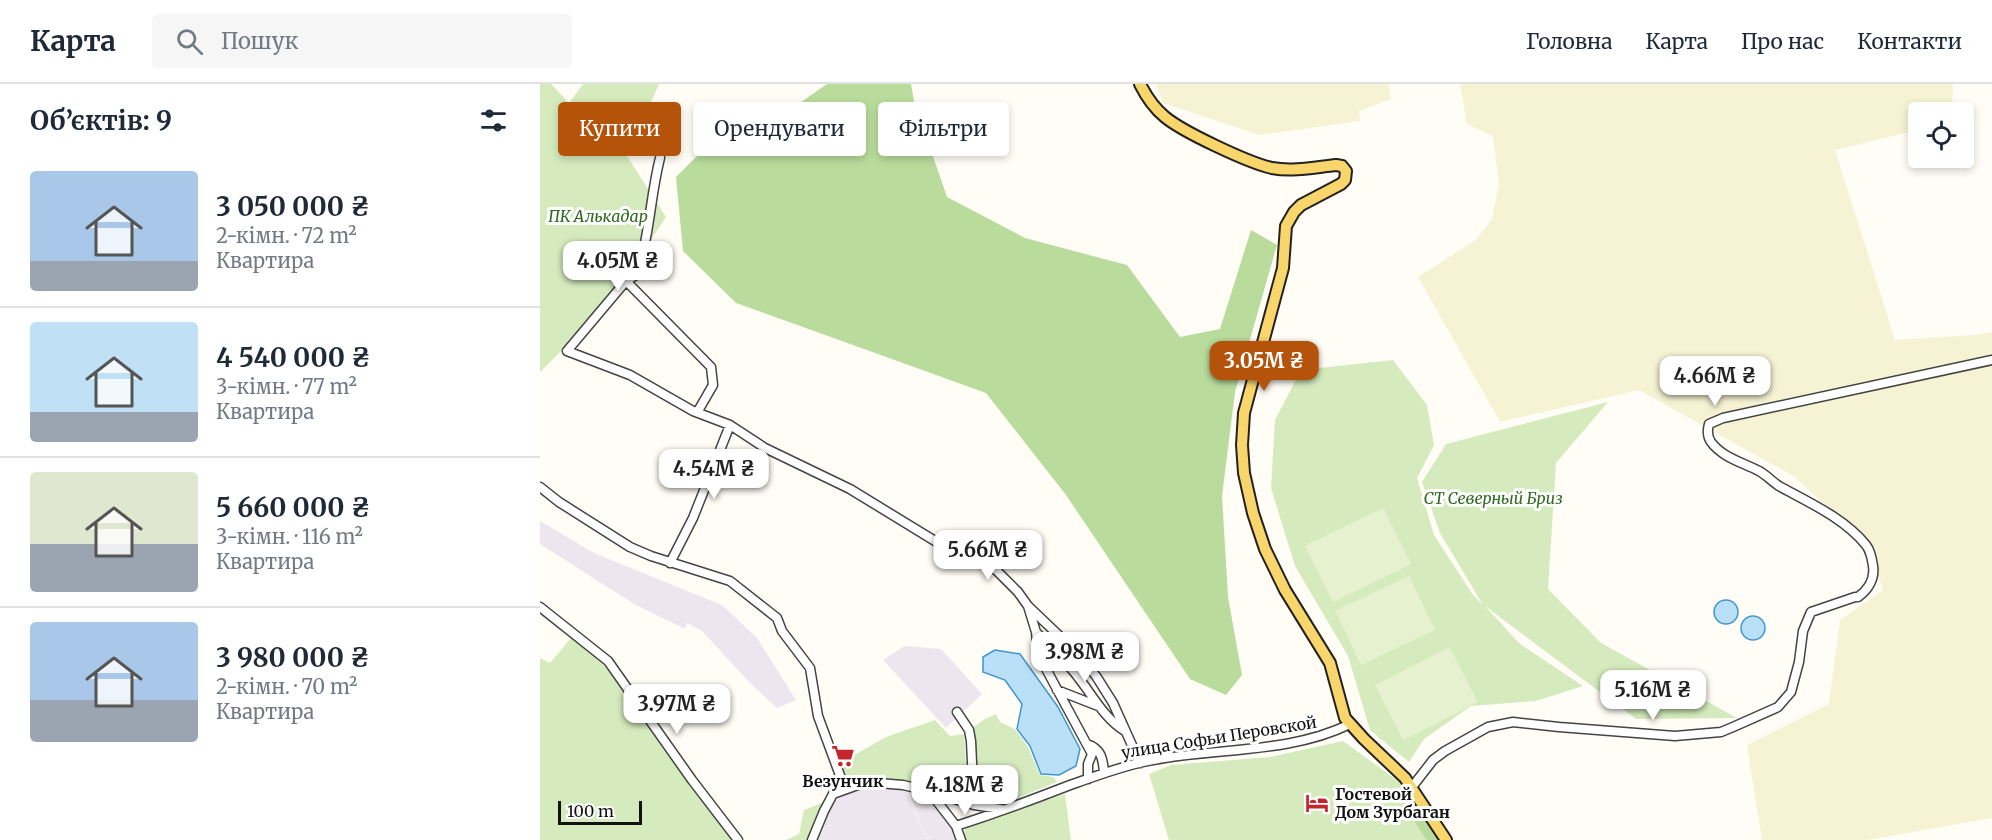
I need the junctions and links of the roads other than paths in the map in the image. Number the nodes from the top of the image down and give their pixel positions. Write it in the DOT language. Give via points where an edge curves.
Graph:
graph roads {
  1 [pos="1140,84"];
  2 [pos="660,158"];
  3 [pos="626,281"];
  4 [pos="1992,360"];
  5 [pos="698,411"];
  6 [pos="730,425"];
  7 [pos="540,487"];
  8 [pos="670,563"];
  9 [pos="1028,606"];
  10 [pos="540,607"];
  11 [pos="1035,632"];
  12 [pos="1057,690"];
  13 [pos="1338,696"];
  14 [pos="1099,706"];
  15 [pos="957,712"];
  16 [pos="1350,724"];
  17 [pos="1122,729"];
  18 [pos="1331,733"];
  19 [pos="1362,738"];
  20 [pos="1087,744"];
  21 [pos="1140,763"];
  22 [pos="1104,772"];
  23 [pos="1088,779"];
  24 [pos="1412,787"];
  25 [pos="845,789"];
  26 [pos="929,791"];
  27 [pos="974,805"];
  28 [pos="1006,809"];
  29 [pos="956,826"];
  30 [pos="738,840"];
  31 [pos="812,840"];
  32 [pos="961,840"];
  33 [pos="1446,840"];
  1 -- 13 [label="main road" via="1169,120 1253,162 1287,169 1336,165 1346,171 1341,184 1301,205 1286,226 1283,268 1245,413 1242,445 1247,492 1265,549 1285,590 1326,655"];
  2 -- 3 [label="street" via="652,186 643,256 636,275"];
  3 -- 5 [label="street" via="711,367 713,385"];
  3 -- 6 [label="street" via="567,351 630,375 693,411"];
  4 -- 24 [label="street" via="1709,424 1708,438 1733,460 1758,470 1806,500 1867,546 1874,574 1856,597 1811,612 1803,631 1791,692 1778,707 1721,732 1675,736 1514,722 1488,727 1433,760"];
  6 -- 8 [label="street" via="693,518"];
  6 -- 9 [label="street" via="765,448 850,489 953,552 996,570"];
  7 -- 8 [label="street" via="630,547"];
  8 -- 25 [label="street" via="730,581 777,618 810,668 818,716"];
  9 -- 11 [label="street"];
  9 -- 17 [label="street" via="1096,676 1113,702"];
  10 -- 30 [label="street" via="612,667"];
  11 -- 12 [label="street" via="1038,654"];
  11 -- 14 [label="street" via="1078,677"];
  12 -- 14 [label="street"];
  12 -- 20 [label="street"];
  13 -- 16 [label="main road"];
  13 -- 18 [label="street" via="1340,723"];
  14 -- 17 [label="street" via="1106,722"];
  15 -- 27 [label="street" via="969,730"];
  16 -- 18 [label="street, улица Софьи Перовской"];
  16 -- 19 [label="main road"];
  17 -- 21 [label="street"];
  18 -- 19 [label="street" via="1353,733"];
  18 -- 21 [label="street, улица Софьи Перовской" via="1268,746"];
  19 -- 24 [label="main road"];
  20 -- 22 [label="street" via="1096,748 1103,759"];
  20 -- 23 [label="street" via="1092,754"];
  21 -- 22 [label="street, улица Софьи Перовской"];
  22 -- 23 [label="street, улица Софьи Перовской"];
  23 -- 28 [label="street, улица Софьи Перовской"];
  24 -- 33 [label="main road"];
  25 -- 26 [label="street" via="866,782"];
  25 -- 31 [label="street" via="833,794"];
  26 -- 27 [label="street"];
  26 -- 29 [label="street"];
  27 -- 28 [label="street"];
  28 -- 29 [label="street, улица Софьи Перовской"];
  29 -- 32 [label="street"];
}
